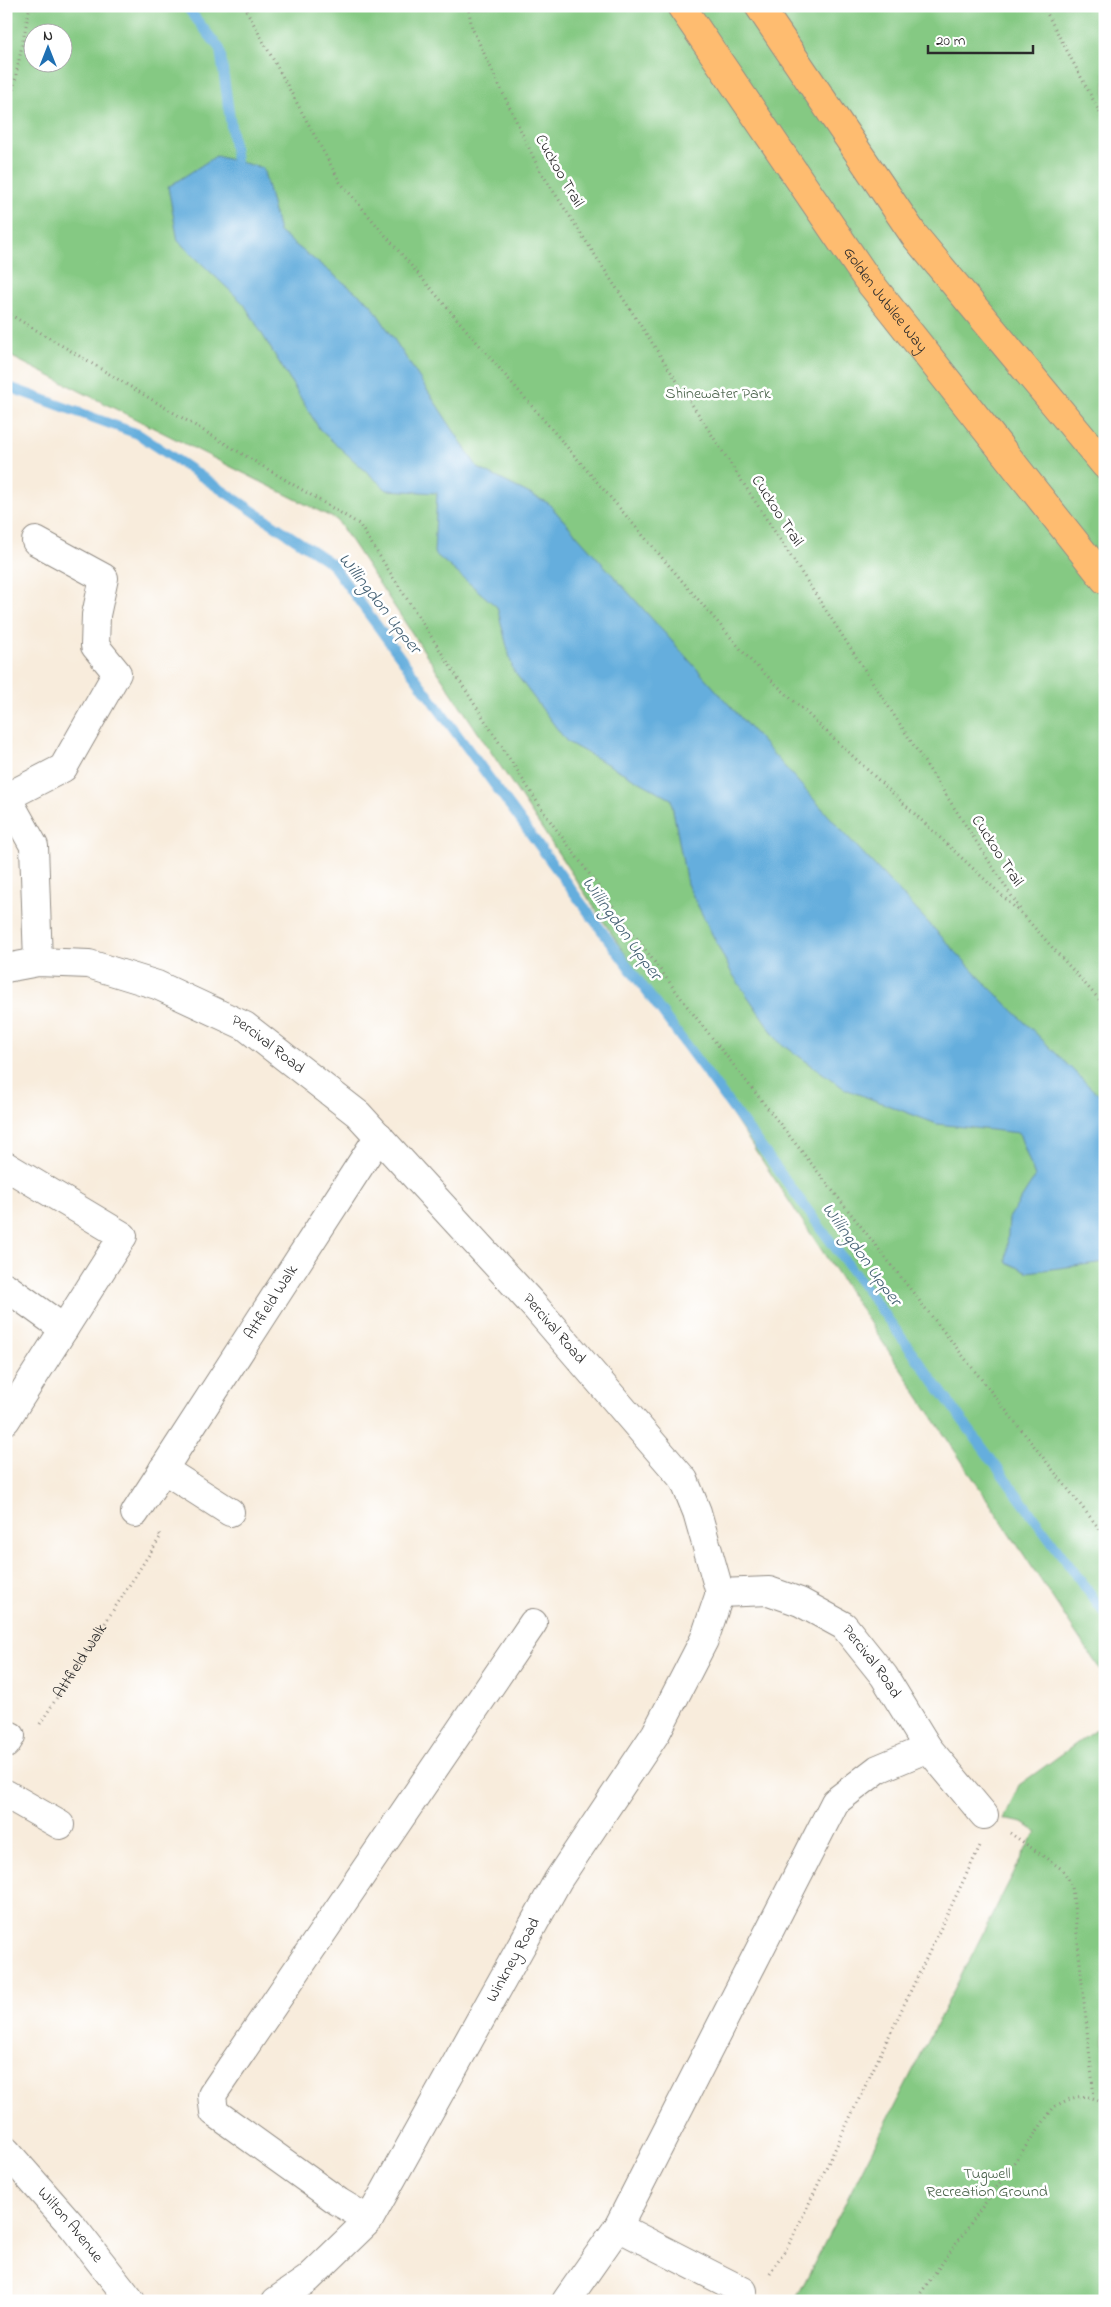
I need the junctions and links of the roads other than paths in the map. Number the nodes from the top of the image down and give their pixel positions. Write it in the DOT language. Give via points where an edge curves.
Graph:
graph roads {
  1 [pos="681,6"];
  2 [pos="759,6"];
  3 [pos="1105,465"];
  4 [pos="36,541"];
  5 [pos="1105,580"];
  6 [pos="7,796"];
  7 [pos="38,962"];
  8 [pos="6,968"];
  9 [pos="378,1136"];
  10 [pos="6,1166"];
  11 [pos="6,1287"];
  12 [pos="64,1329"];
  13 [pos="6,1420"];
  14 [pos="163,1469"];
  15 [pos="230,1512"];
  16 [pos="135,1513"];
  17 [pos="720,1593"];
  18 [pos="533,1623"];
  19 [pos="928,1748"];
  20 [pos="6,1794"];
  21 [pos="988,1818"];
  22 [pos="60,1824"];
  23 [pos="6,2151"];
  24 [pos="369,2220"];
  25 [pos="618,2227"];
  26 [pos="132,2301"];
  27 [pos="276,2301"];
  28 [pos="566,2301"];
  29 [pos="738,2301"];
  1 -- 5 [label="highway, Golden Jubilee Way" via="867,279"];
  2 -- 3 [label="highway" via="914,235"];
  4 -- 6 [label="street" via="104,578 96,615 95,646 117,674 63,768"];
  6 -- 7 [label="street" via="34,846"];
  7 -- 8 [label="street, Percival Road"];
  7 -- 9 [label="street, Percival Road" via="98,966 157,985 245,1026 358,1114"];
  9 -- 14 [label="street, Attfield Walk"];
  9 -- 17 [label="street, Percival Road" via="684,1480 697,1512"];
  10 -- 12 [label="street" via="123,1236"];
  11 -- 12 [label="street"];
  12 -- 13 [label="street"];
  14 -- 15 [label="street"];
  14 -- 16 [label="street, Attfield Walk"];
  17 -- 19 [label="street, Percival Road" via="769,1591 800,1602 844,1626 884,1676"];
  17 -- 24 [label="street, Winkney Road" via="704,1640 656,1733 558,1880"];
  18 -- 24 [label="street" via="212,2095 214,2112"];
  19 -- 21 [label="street, Percival Road"];
  19 -- 25 [label="street" via="878,1769 835,1802"];
  20 -- 22 [label="street"];
  23 -- 26 [label="street, Wilton Avenue"];
  24 -- 27 [label="street, Winkney Road" via="308,2278"];
  25 -- 28 [label="street"];
  25 -- 29 [label="street" via="743,2291"];
}
